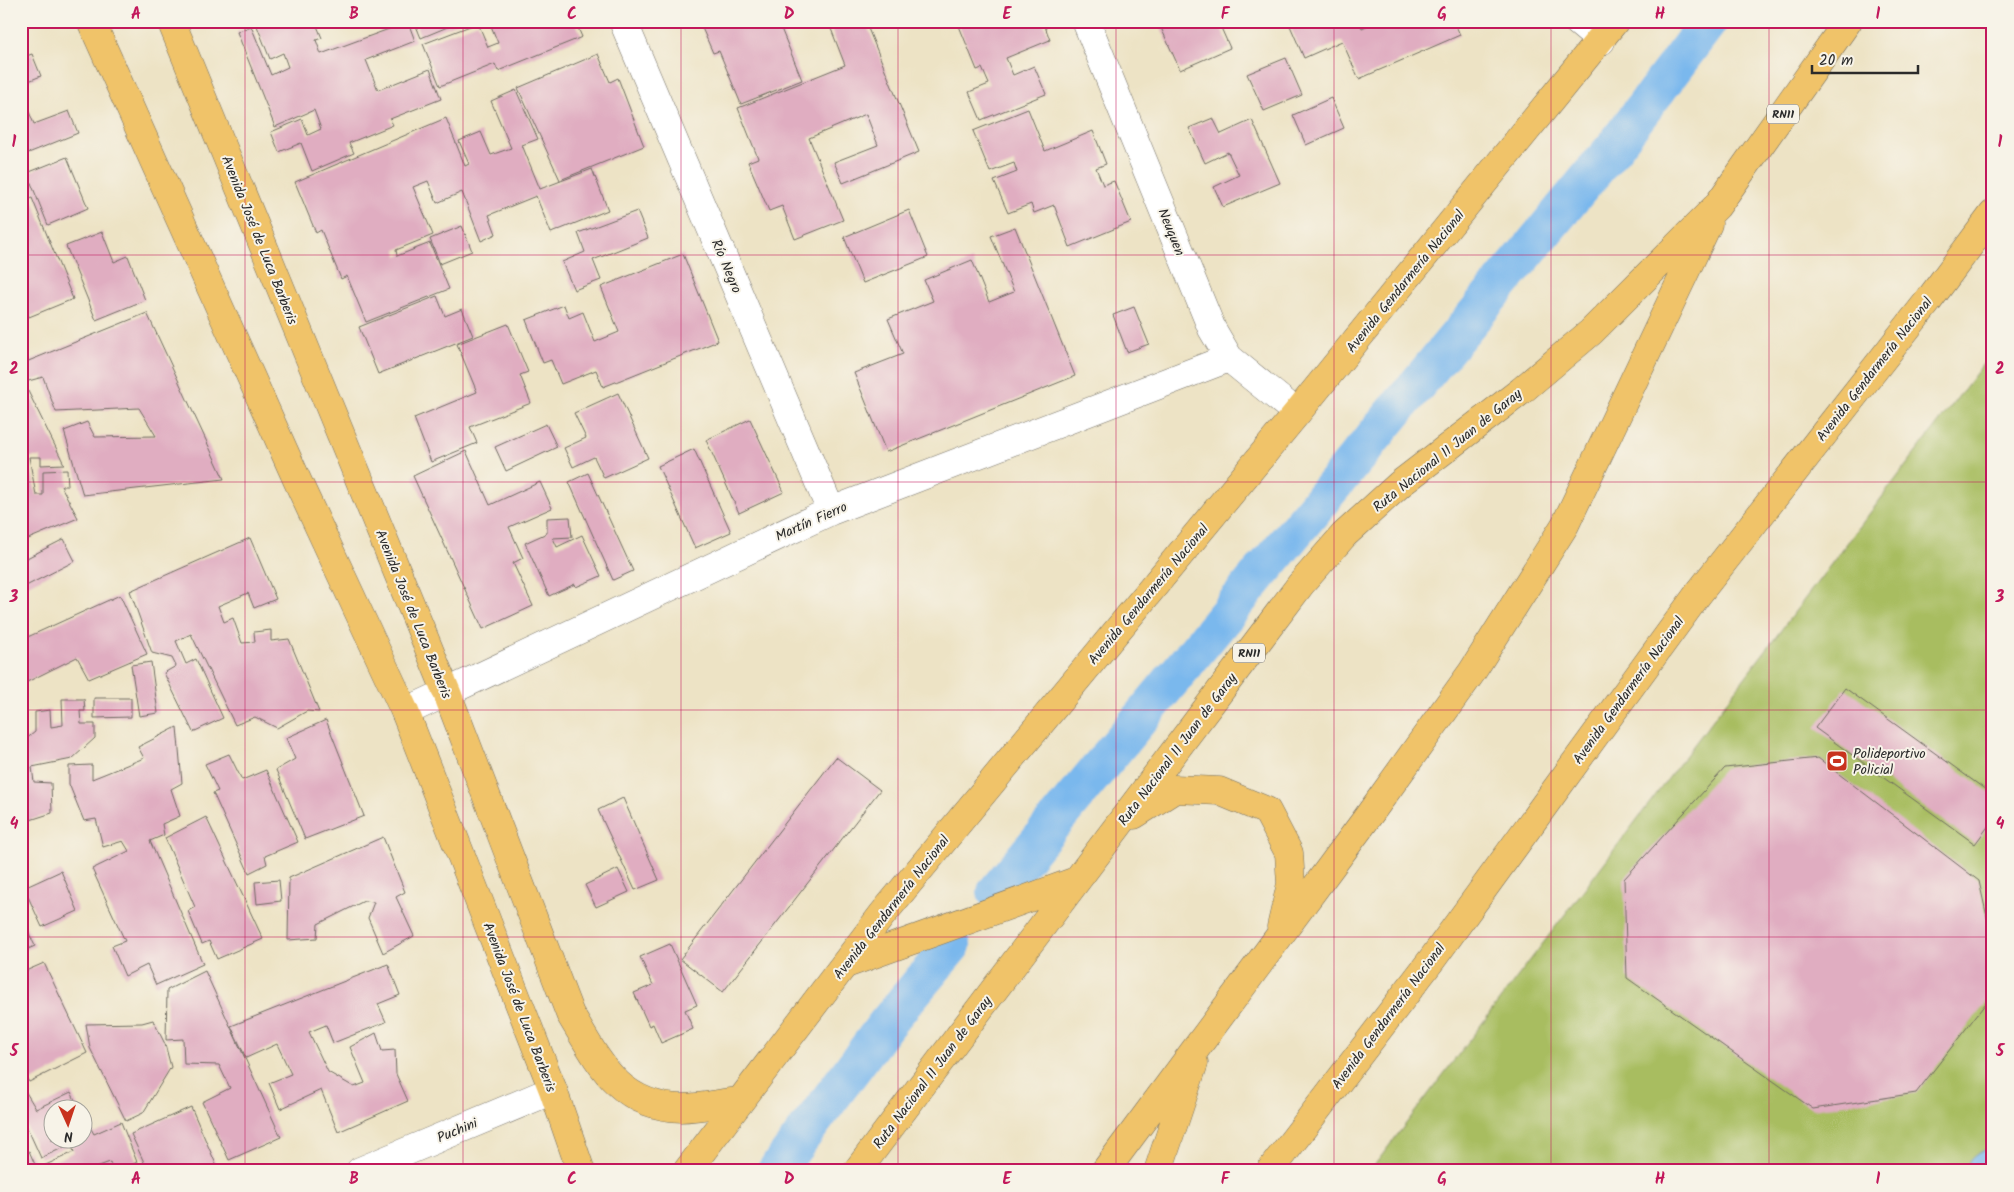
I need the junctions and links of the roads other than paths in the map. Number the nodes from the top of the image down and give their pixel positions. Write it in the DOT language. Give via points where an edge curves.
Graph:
graph roads {
  1 [pos="91,21"];
  2 [pos="170,21"];
  3 [pos="623,21"];
  4 [pos="1086,21"];
  5 [pos="1577,21"];
  6 [pos="1848,21"];
  7 [pos="1608,31"];
  8 [pos="1717,206"];
  9 [pos="1993,214"];
  10 [pos="1229,358"];
  11 [pos="1298,413"];
  12 [pos="831,511"];
  13 [pos="447,694"];
  14 [pos="405,712"];
  15 [pos="1121,823"];
  16 [pos="1076,882"];
  17 [pos="1278,938"];
  18 [pos="846,964"];
  19 [pos="1202,1041"];
  20 [pos="553,1090"];
  21 [pos="739,1101"];
  22 [pos="360,1171"];
  23 [pos="582,1171"];
  24 [pos="687,1171"];
  25 [pos="857,1171"];
  26 [pos="1105,1171"];
  27 [pos="1158,1171"];
  28 [pos="1270,1171"];
  1 -- 14 [label="main road, Avenida José de Luca Barberis"];
  2 -- 13 [label="main road, Avenida José de Luca Barberis"];
  3 -- 12 [label="street, Río Negro"];
  4 -- 10 [label="street, Neuquen" via="1212,329"];
  5 -- 7 [label="street"];
  6 -- 8 [label="main road, Ruta Nacional 11 Juan de Garay / RN11"];
  7 -- 11 [label="main road, Avenida Gendarmería Nacional"];
  8 -- 15 [label="main road, Ruta Nacional 11 Juan de Garay / RN11" via="1591,332 1521,391 1400,484 1344,535 1301,584"];
  8 -- 17 [label="main road, Ruta Nacional 11 Juan de Garay / RN11" via="1565,525 1472,672"];
  9 -- 28 [label="main road, Avenida Gendarmería Nacional" via="1698,594 1433,958"];
  10 -- 11 [label="street, Neuquen"];
  10 -- 12 [label="street, Martín Fierro"];
  11 -- 18 [label="main road, Avenida Gendarmería Nacional" via="882,915"];
  12 -- 13 [label="street, Martín Fierro"];
  13 -- 14 [label="street, Martín Fierro"];
  13 -- 21 [label="main road, Avenida José de Luca Barberis" via="570,1014 599,1062 625,1091 648,1104 682,1108"];
  14 -- 20 [label="main road, Avenida José de Luca Barberis"];
  15 -- 16 [label="main road, Ruta Nacional 11 Juan de Garay / RN11"];
  15 -- 17 [label="main road" via="1175,789 1219,791 1267,811 1288,853 1291,884"];
  16 -- 18 [label="main road"];
  16 -- 25 [label="main road, Ruta Nacional 11 Juan de Garay / RN11"];
  17 -- 19 [label="main road, Ruta Nacional 11 Juan de Garay / RN11"];
  18 -- 21 [label="main road, Avenida Gendarmería Nacional"];
  19 -- 26 [label="main road, Ruta Nacional 11 Juan de Garay / RN11"];
  19 -- 27 [label="main road"];
  20 -- 22 [label="street, Puchini"];
  20 -- 23 [label="main road, Avenida José de Luca Barberis"];
  21 -- 24 [label="main road, Avenida Gendarmería Nacional"];
}
